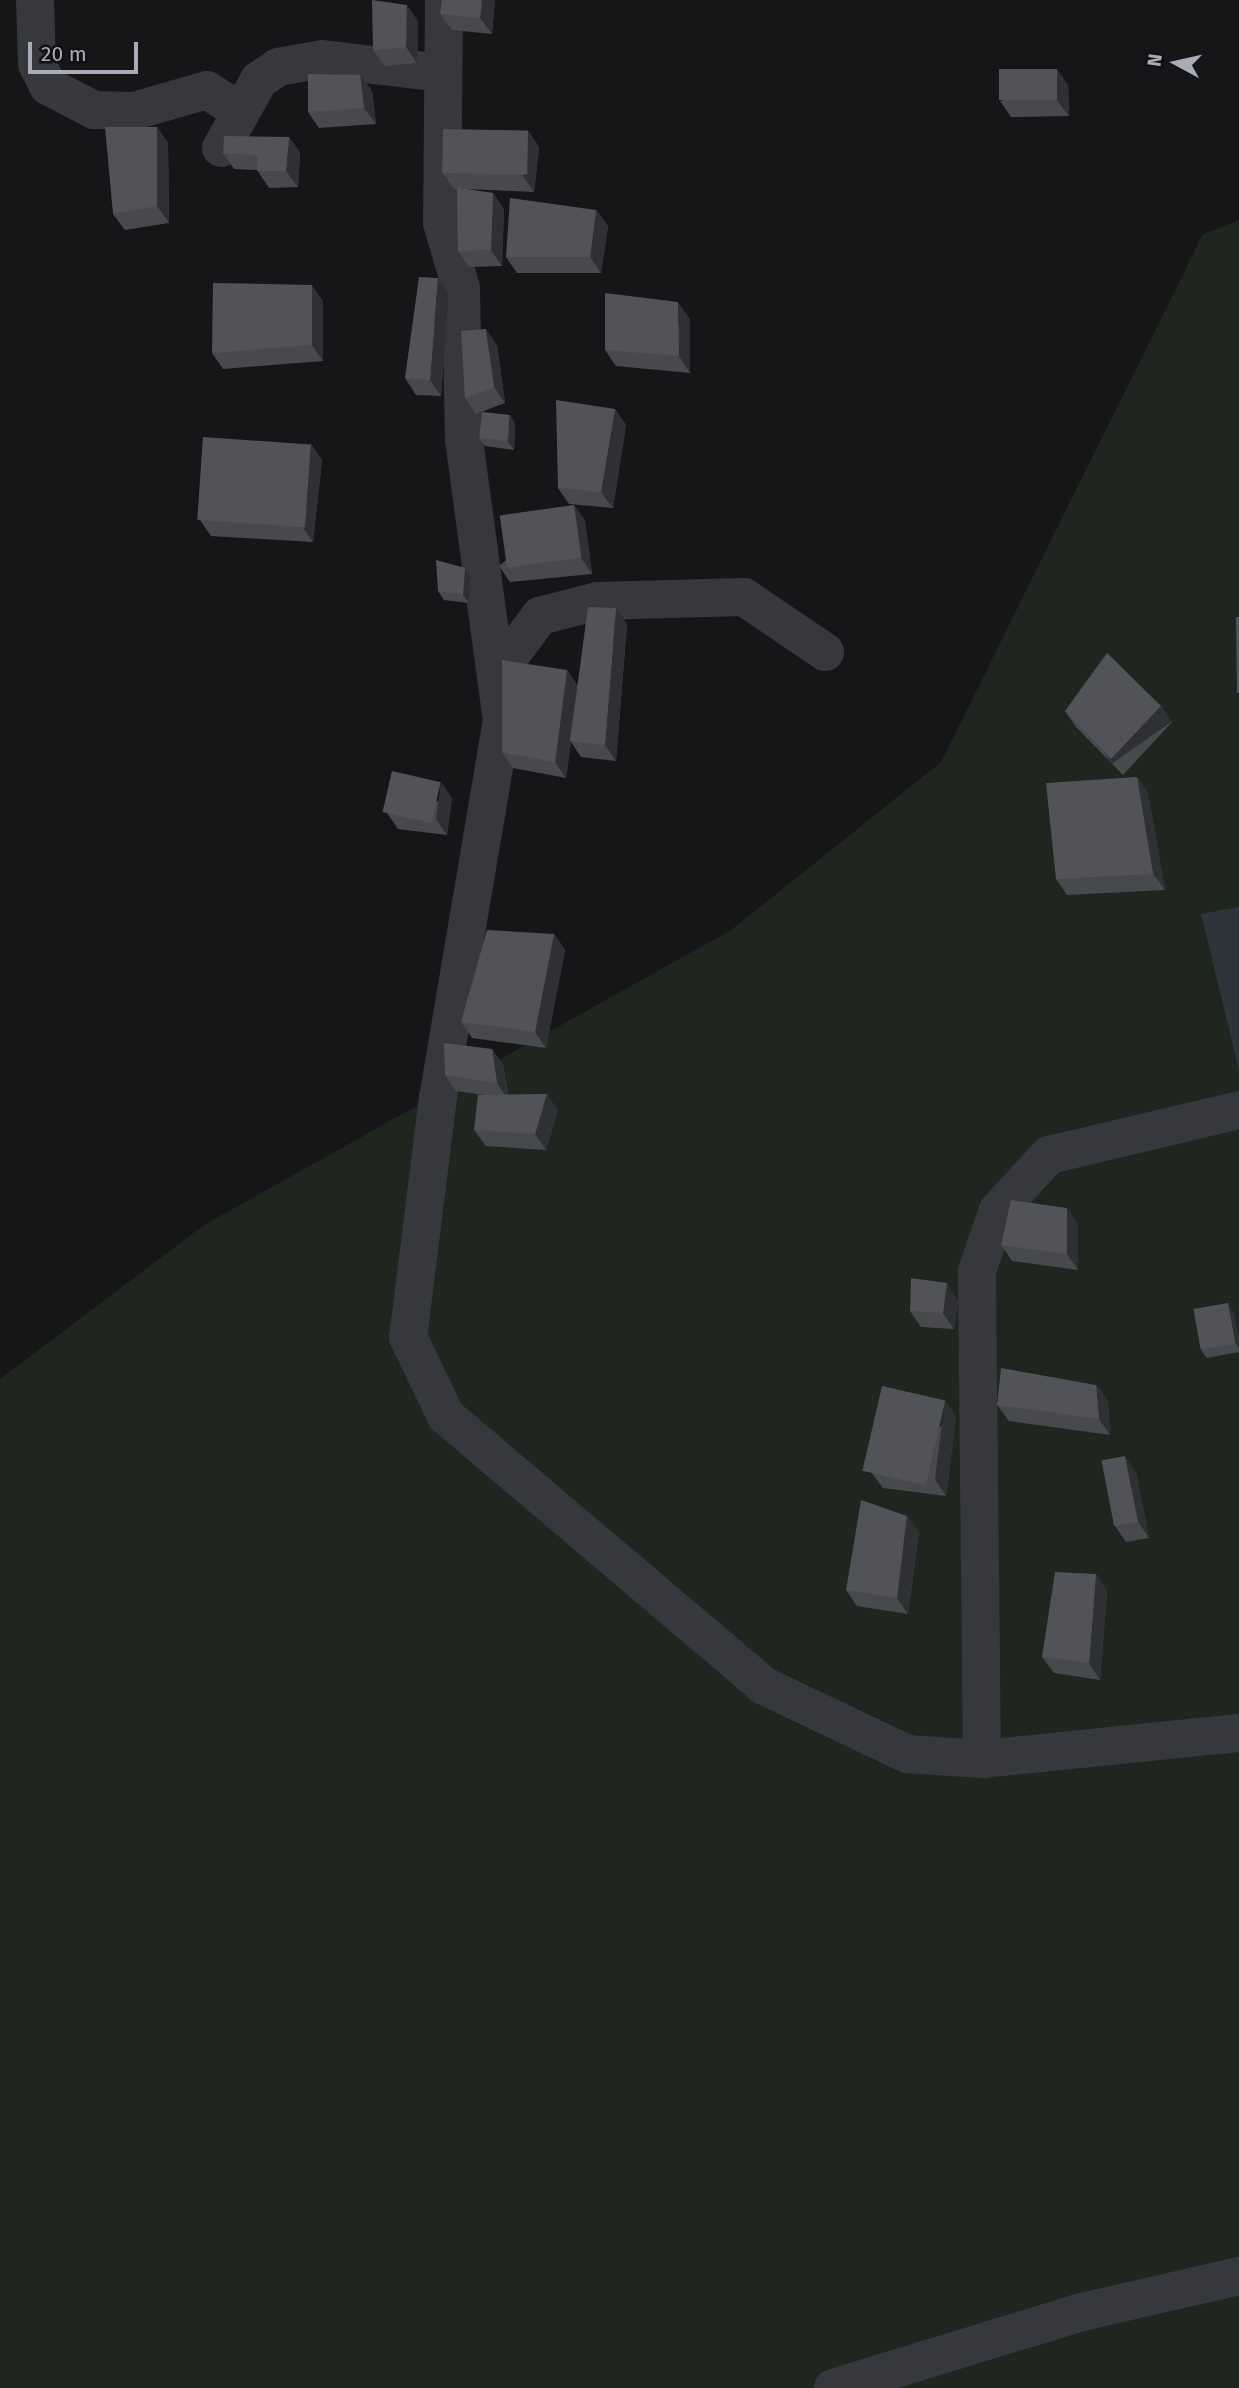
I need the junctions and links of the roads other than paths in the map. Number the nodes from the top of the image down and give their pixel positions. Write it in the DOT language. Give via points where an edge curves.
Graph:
graph roads {
  1 [pos="35,0"];
  2 [pos="444,0"];
  3 [pos="443,72"];
  4 [pos="241,112"];
  5 [pos="221,148"];
  6 [pos="825,652"];
  7 [pos="496,675"];
  8 [pos="1239,1110"];
  9 [pos="1239,1733"];
  10 [pos="982,1759"];
  11 [pos="1239,2276"];
  12 [pos="833,2388"];
  1 -- 4 [label="street" via="37,64 48,86 94,110 134,111 207,90"];
  2 -- 3 [label="street"];
  3 -- 4 [label="street" via="322,59 296,61 259,80"];
  3 -- 7 [label="street" via="442,223 461,288 464,440"];
  4 -- 5 [label="street"];
  6 -- 7 [label="street" via="744,597 597,601 540,616"];
  7 -- 10 [label="street" via="502,720 438,1097 408,1337 446,1416 764,1686 907,1754"];
  8 -- 10 [label="street" via="1049,1155 998,1210 977,1271"];
  9 -- 10 [label="street"];
  11 -- 12 [label="street" via="1082,2312"];
}
